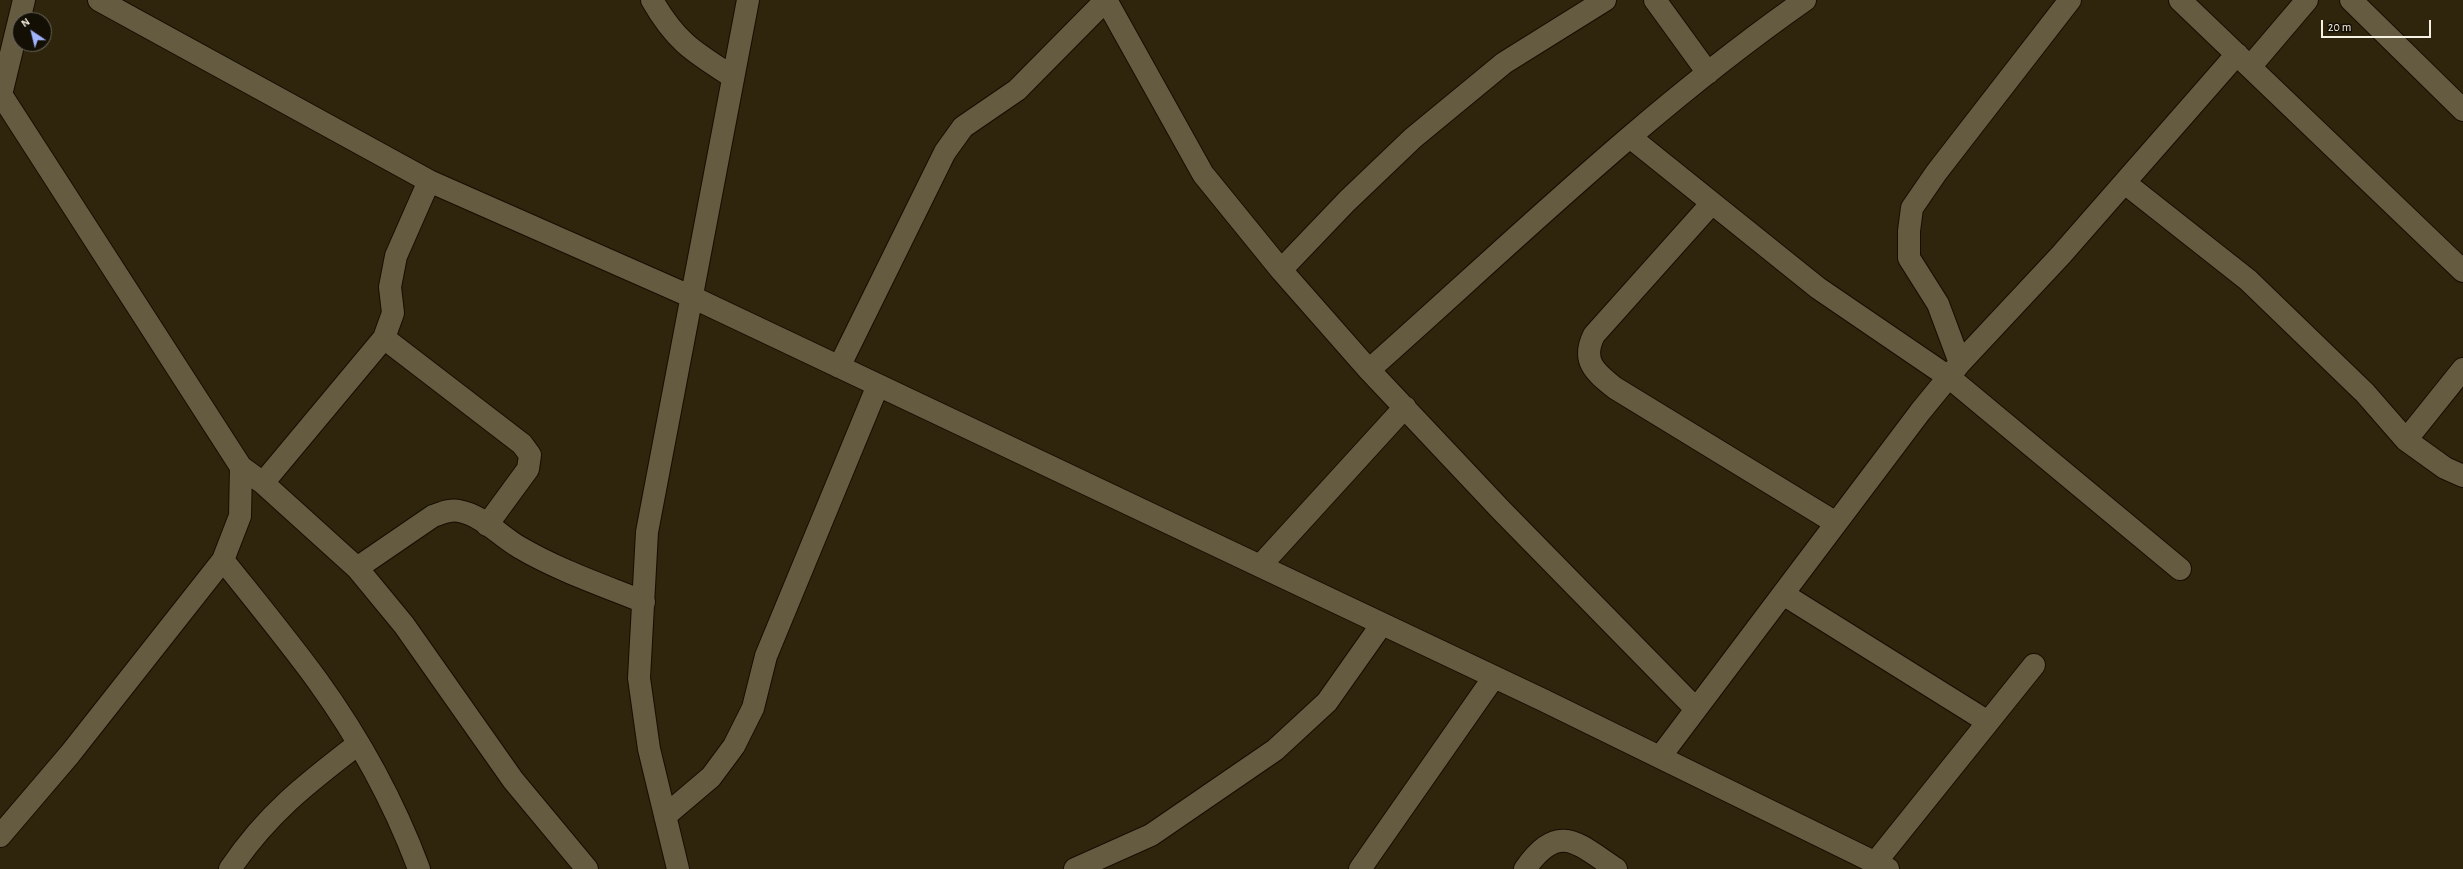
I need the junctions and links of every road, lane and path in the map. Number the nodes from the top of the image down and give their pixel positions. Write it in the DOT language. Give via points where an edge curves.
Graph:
graph roads {
  1 [pos="24,0"];
  2 [pos="99,0"];
  3 [pos="652,0"];
  4 [pos="748,0"];
  5 [pos="1106,0"];
  6 [pos="1605,0"];
  7 [pos="1655,0"];
  8 [pos="1805,0"];
  9 [pos="2070,0"];
  10 [pos="2180,0"];
  11 [pos="2307,0"];
  12 [pos="2351,0"];
  13 [pos="2243,60"];
  14 [pos="1708,73"];
  15 [pos="733,77"];
  16 [pos="1,97"];
  17 [pos="2463,110"];
  18 [pos="1630,137"];
  19 [pos="429,181"];
  20 [pos="2125,183"];
  21 [pos="1712,203"];
  22 [pos="1281,270"];
  23 [pos="2463,271"];
  24 [pos="692,297"];
  25 [pos="384,338"];
  26 [pos="839,366"];
  27 [pos="2463,369"];
  28 [pos="1370,370"];
  29 [pos="1955,371"];
  30 [pos="878,385"];
  31 [pos="1404,407"];
  32 [pos="2406,440"];
  33 [pos="241,467"];
  34 [pos="2463,476"];
  35 [pos="263,482"];
  36 [pos="1836,523"];
  37 [pos="487,525"];
  38 [pos="223,560"];
  39 [pos="1260,566"];
  40 [pos="357,568"];
  41 [pos="2180,569"];
  42 [pos="1782,594"];
  43 [pos="644,602"];
  44 [pos="1382,624"];
  45 [pos="2034,665"];
  46 [pos="1494,677"];
  47 [pos="1696,709"];
  48 [pos="1988,722"];
  49 [pos="358,744"];
  50 [pos="1660,757"];
  51 [pos="665,816"];
  52 [pos="0,836"];
  53 [pos="1882,866"];
  54 [pos="230,869"];
  55 [pos="420,869"];
  56 [pos="587,869"];
  57 [pos="678,869"];
  58 [pos="1075,869"];
  59 [pos="1360,869"];
  60 [pos="1525,869"];
  61 [pos="1616,869"];
  1 -- 16 [label="street"];
  2 -- 19 [label="street"];
  3 -- 15 [label="street" via="667,26 692,51"];
  4 -- 15 [label="street"];
  5 -- 22 [label="street" via="1204,174"];
  5 -- 26 [label="street" via="1017,90 963,127 945,152"];
  6 -- 22 [label="street" via="1504,63 1419,133"];
  7 -- 14 [label="street"];
  8 -- 14 [label="street" via="1746,41"];
  9 -- 29 [label="street" via="1936,173 1912,208 1908,231 1909,258 1938,304"];
  10 -- 13 [label="street"];
  11 -- 13 [label="street"];
  12 -- 17 [label="street"];
  13 -- 20 [label="street"];
  13 -- 23 [label="street"];
  14 -- 18 [label="street"];
  15 -- 24 [label="street"];
  16 -- 33 [label="street"];
  18 -- 21 [label="street"];
  18 -- 28 [label="street"];
  19 -- 24 [label="street"];
  19 -- 25 [label="street" via="396,256 390,287 393,313"];
  20 -- 29 [label="street"];
  20 -- 32 [label="street" via="2248,280 2365,393"];
  21 -- 29 [label="street" via="1818,288"];
  21 -- 36 [label="street" via="1594,335 1589,346 1589,361 1596,373 1614,388"];
  22 -- 28 [label="street"];
  24 -- 26 [label="street"];
  24 -- 43 [label="street" via="647,532"];
  25 -- 35 [label="street"];
  25 -- 37 [label="street" via="522,444 530,455 528,469"];
  26 -- 30 [label="street"];
  27 -- 32 [label="street"];
  28 -- 31 [label="street"];
  29 -- 36 [label="street" via="1920,412"];
  29 -- 41 [label="street"];
  30 -- 39 [label="street"];
  30 -- 51 [label="street" via="766,656 753,708 734,746 711,777"];
  31 -- 39 [label="street"];
  31 -- 47 [label="street" via="1506,516"];
  32 -- 34 [label="street" via="2445,468"];
  33 -- 35 [label="street"];
  33 -- 38 [label="street" via="240,516"];
  35 -- 40 [label="street"];
  36 -- 42 [label="street"];
  37 -- 40 [label="street" via="474,516 459,511 446,511 433,516"];
  37 -- 43 [label="street" via="519,547"];
  38 -- 49 [label="street" via="317,680"];
  38 -- 52 [label="street" via="74,748"];
  39 -- 44 [label="street"];
  40 -- 56 [label="street" via="404,625 513,780"];
  42 -- 47 [label="street"];
  42 -- 48 [label="street"];
  43 -- 51 [label="street" via="639,678 649,749"];
  44 -- 46 [label="street"];
  44 -- 58 [label="street" via="1327,702 1275,750 1151,835"];
  45 -- 48 [label="street"];
  46 -- 50 [label="street"];
  46 -- 59 [label="street"];
  47 -- 50 [label="street"];
  48 -- 53 [label="street"];
  49 -- 54 [label="street" via="294,793 267,821"];
  49 -- 55 [label="street" via="404,829"];
  50 -- 53 [label="street"];
  51 -- 57 [label="street"];
  60 -- 61 [label="street" via="1538,852 1549,844 1564,839 1581,845"];
}
